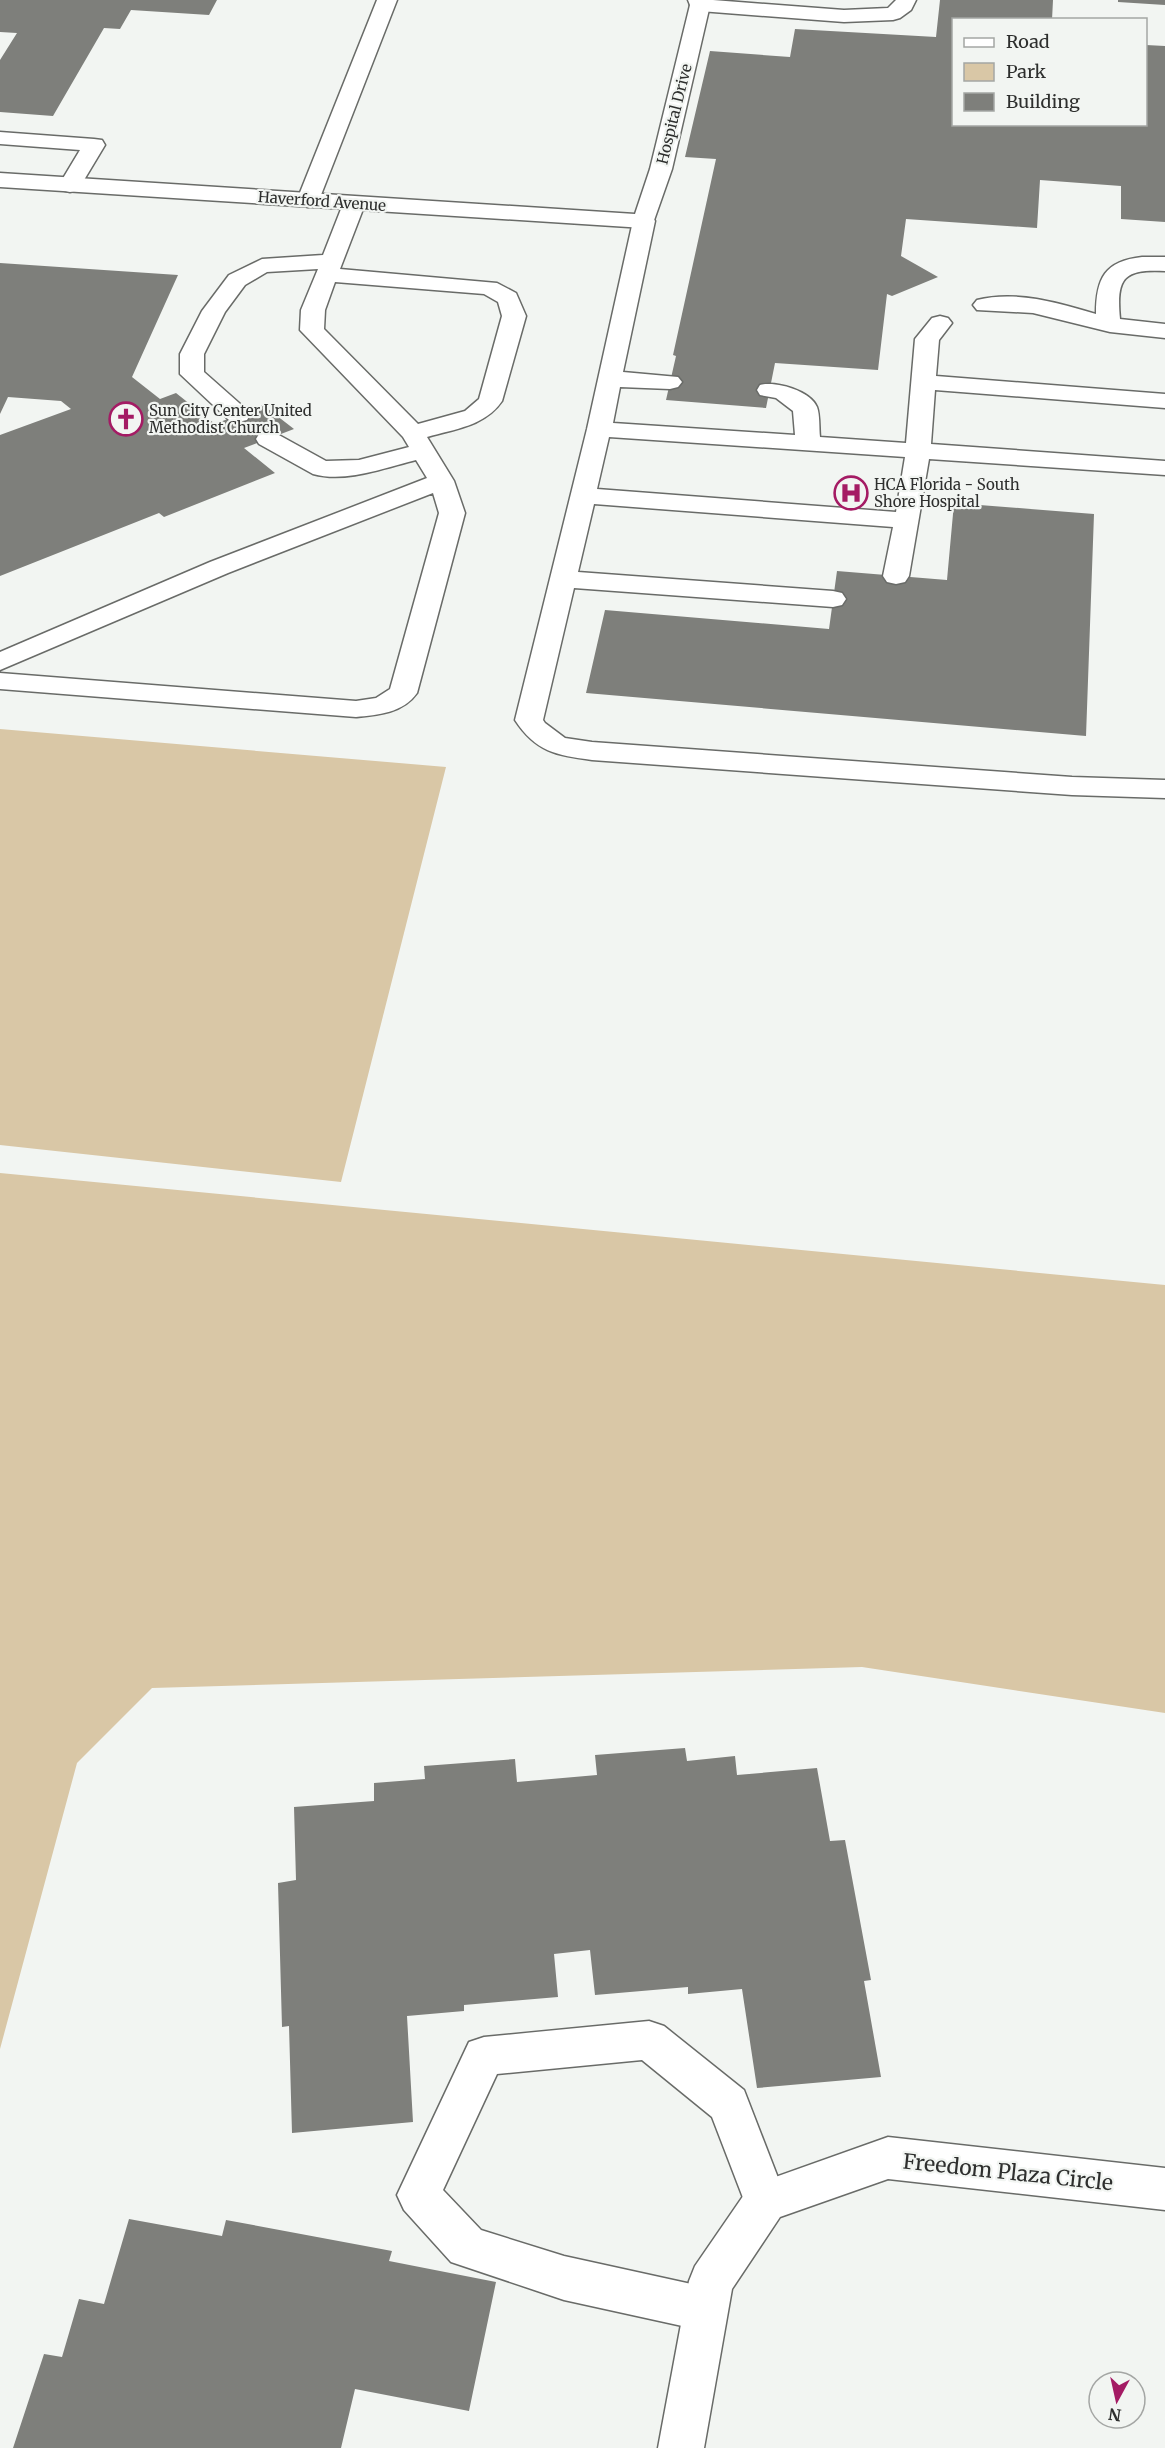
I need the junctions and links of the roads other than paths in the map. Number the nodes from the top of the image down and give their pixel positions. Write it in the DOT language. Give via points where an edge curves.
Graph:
graph roads {
  1 [pos="387,0"];
  2 [pos="906,0"];
  3 [pos="702,2"];
  4 [pos="0,138"];
  5 [pos="0,180"];
  6 [pos="70,184"];
  7 [pos="309,200"];
  8 [pos="354,204"];
  9 [pos="644,221"];
  10 [pos="1165,264"];
  11 [pos="330,268"];
  12 [pos="985,305"];
  13 [pos="940,323"];
  14 [pos="1110,326"];
  15 [pos="1165,332"];
  16 [pos="610,379"];
  17 [pos="670,382"];
  18 [pos="924,382"];
  19 [pos="769,390"];
  20 [pos="1165,401"];
  21 [pos="238,415"];
  22 [pos="599,429"];
  23 [pos="268,439"];
  24 [pos="418,442"];
  25 [pos="808,444"];
  26 [pos="918,451"];
  27 [pos="1165,468"];
  28 [pos="441,481"];
  29 [pos="583,496"];
  30 [pos="907,520"];
  31 [pos="896,576"];
  32 [pos="563,579"];
  33 [pos="833,599"];
  34 [pos="0,662"];
  35 [pos="0,681"];
  36 [pos="1165,789"];
  37 [pos="1165,2189"];
  38 [pos="765,2201"];
  39 [pos="705,2309"];
  40 [pos="681,2448"];
  1 -- 7 [label="street"];
  2 -- 3 [label="street" via="893,14 844,16"];
  3 -- 9 [label="street, Hospital Drive"];
  4 -- 6 [label="street" via="94,145"];
  5 -- 6 [label="street, Haverford Avenue"];
  6 -- 7 [label="street, Haverford Avenue"];
  7 -- 8 [label="street, Haverford Avenue"];
  8 -- 9 [label="street, Haverford Avenue"];
  8 -- 11 [label="street"];
  9 -- 16 [label="street, Hospital Drive"];
  10 -- 14 [label="street" via="1126,265 1115,274 1109,286"];
  11 -- 21 [label="street" via="262,266 237,280 214,311 192,354 192,374"];
  11 -- 24 [label="street" via="313,310 312,330"];
  11 -- 24 [label="street" via="489,288 508,298 514,316 490,401 474,416"];
  12 -- 14 [label="street" via="1049,307"];
  13 -- 18 [label="street" via="927,339"];
  14 -- 15 [label="street"];
  16 -- 17 [label="street"];
  16 -- 22 [label="street, Hospital Drive"];
  18 -- 20 [label="street"];
  18 -- 26 [label="street"];
  19 -- 25 [label="street" via="783,392 805,408"];
  22 -- 25 [label="street"];
  22 -- 29 [label="street, Hospital Drive"];
  23 -- 24 [label="street" via="322,469 358,467"];
  24 -- 28 [label="street"];
  25 -- 26 [label="street"];
  26 -- 27 [label="street"];
  26 -- 30 [label="street"];
  28 -- 34 [label="street" via="316,528"];
  28 -- 35 [label="street" via="452,513 403,693 383,706 356,709"];
  29 -- 30 [label="street"];
  29 -- 32 [label="street, Hospital Drive"];
  30 -- 31 [label="street"];
  32 -- 33 [label="street"];
  32 -- 36 [label="street, Hospital Drive" via="529,720 538,735 558,746 1072,786"];
  37 -- 38 [label="street, Freedom Plaza Circle" via="888,2158"];
  38 -- 39 [label="street" via="711,2282"];
  38 -- 39 [label="street" via="729,2104 649,2040 484,2056 420,2195 467,2247 564,2277"];
  39 -- 40 [label="street"];
}
